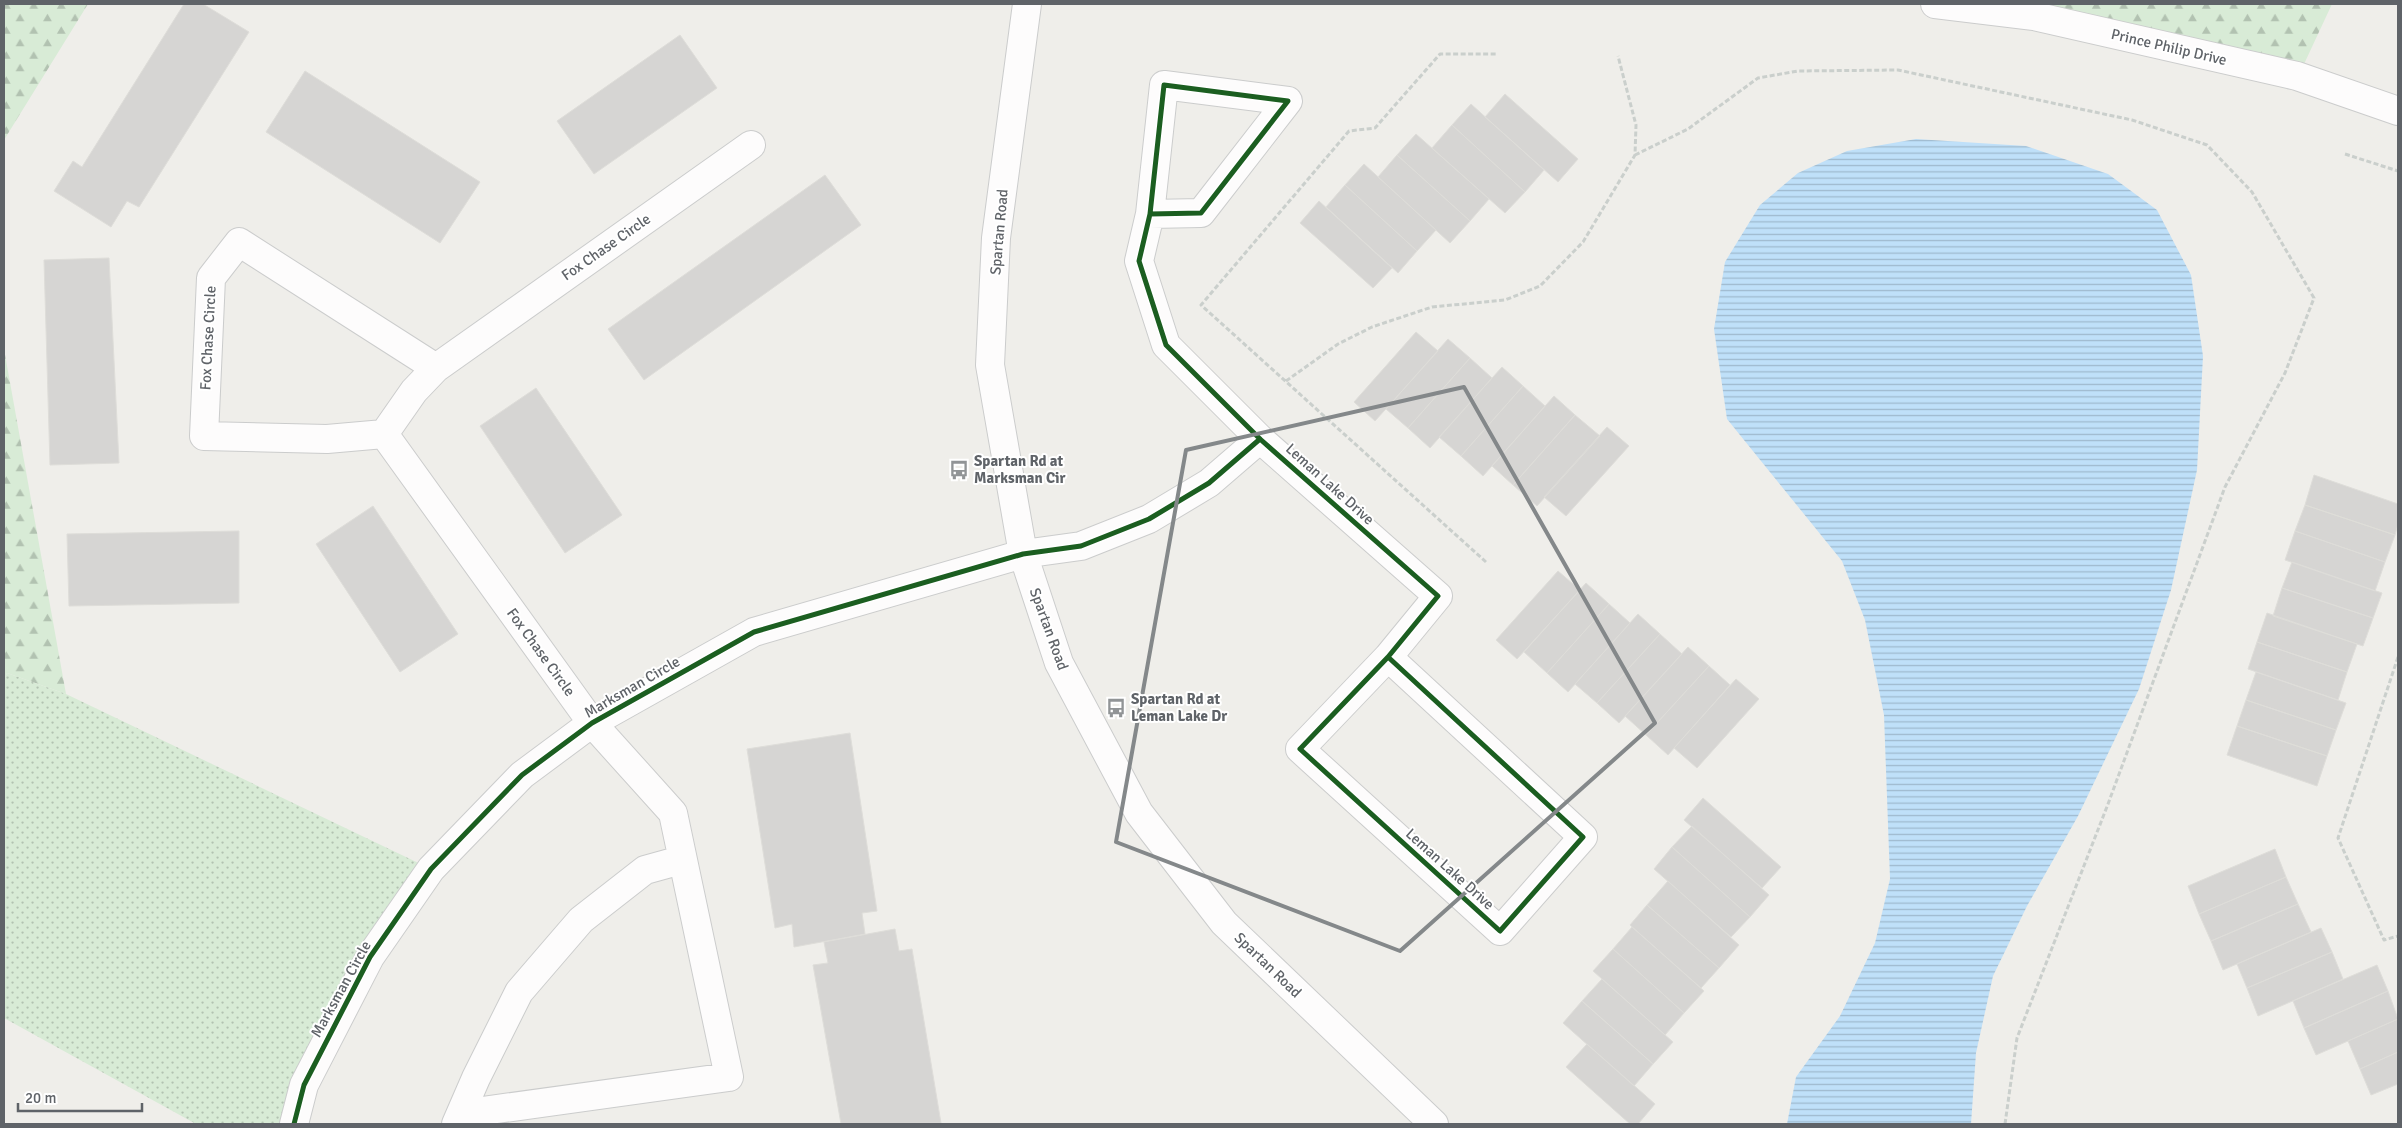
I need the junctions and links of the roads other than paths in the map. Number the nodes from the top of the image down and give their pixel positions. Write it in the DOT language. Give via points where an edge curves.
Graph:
graph roads {
  1 [pos="1027,4"];
  2 [pos="1935,4"];
  3 [pos="2398,111"];
  4 [pos="751,145"];
  5 [pos="1150,214"];
  6 [pos="436,368"];
  7 [pos="384,434"];
  8 [pos="1260,439"];
  9 [pos="1023,554"];
  10 [pos="1388,657"];
  11 [pos="592,723"];
  12 [pos="681,860"];
  13 [pos="459,1119"];
  14 [pos="294,1124"];
  15 [pos="1434,1124"];
  1 -- 9 [label="street, Spartan Road" via="996,238 990,365"];
  2 -- 3 [label="street, Prince Philip Drive" via="2034,16 2297,76"];
  4 -- 6 [label="street, Fox Chase Circle"];
  5 -- 5 [label="street, Leman Lake Drive" via="1164,85 1288,101 1201,213"];
  5 -- 8 [label="street, Leman Lake Drive" via="1139,261 1166,345"];
  6 -- 7 [label="street, Fox Chase Circle" via="414,391"];
  6 -- 7 [label="street, Fox Chase Circle" via="239,242 222,263 211,278 204,436 327,439"];
  7 -- 11 [label="street, Fox Chase Circle"];
  8 -- 9 [label="street" via="1209,483 1149,519 1081,546"];
  8 -- 10 [label="street, Leman Lake Drive" via="1438,596"];
  9 -- 11 [label="street, Marksman Circle" via="754,632"];
  9 -- 15 [label="street, Spartan Road" via="1059,663 1139,813 1224,923"];
  10 -- 10 [label="street, Leman Lake Drive" via="1583,837 1500,931 1300,749"];
  11 -- 12 [label="street, Fox Chase Circle" via="673,813"];
  11 -- 14 [label="street, Marksman Circle" via="522,775 431,869 370,957 304,1085"];
  12 -- 13 [label="street" via="645,870 581,920 519,992"];
  12 -- 13 [label="street, Fox Chase Circle" via="729,1077"];
}
